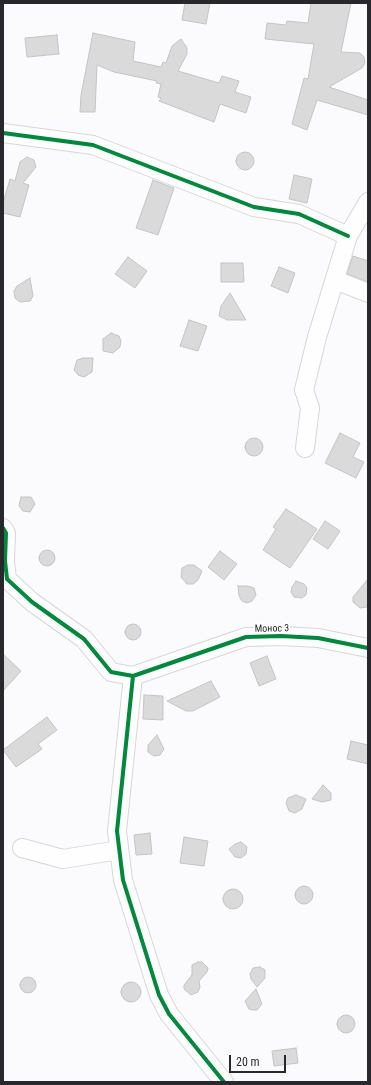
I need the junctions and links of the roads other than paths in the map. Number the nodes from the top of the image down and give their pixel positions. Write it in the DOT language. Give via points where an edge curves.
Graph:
graph roads {
  1 [pos="3,133"];
  2 [pos="368,202"];
  3 [pos="348,236"];
  4 [pos="335,280"];
  5 [pos="368,293"];
  6 [pos="305,448"];
  7 [pos="3,528"];
  8 [pos="368,648"];
  9 [pos="133,676"];
  10 [pos="22,848"];
  11 [pos="119,850"];
  12 [pos="224,1082"];
  1 -- 3 [label="street" via="93,145 254,207 298,214"];
  2 -- 3 [label="street"];
  3 -- 4 [label="street"];
  4 -- 5 [label="street"];
  4 -- 6 [label="street" via="304,390 310,408"];
  7 -- 9 [label="street" via="6,533 7,579 32,602 84,640 111,672"];
  8 -- 9 [label="street, Монос 3" via="318,638 246,637"];
  9 -- 11 [label="street" via="117,831"];
  10 -- 11 [label="street" via="64,859"];
  11 -- 12 [label="street" via="123,880 159,995 169,1014"];
}
